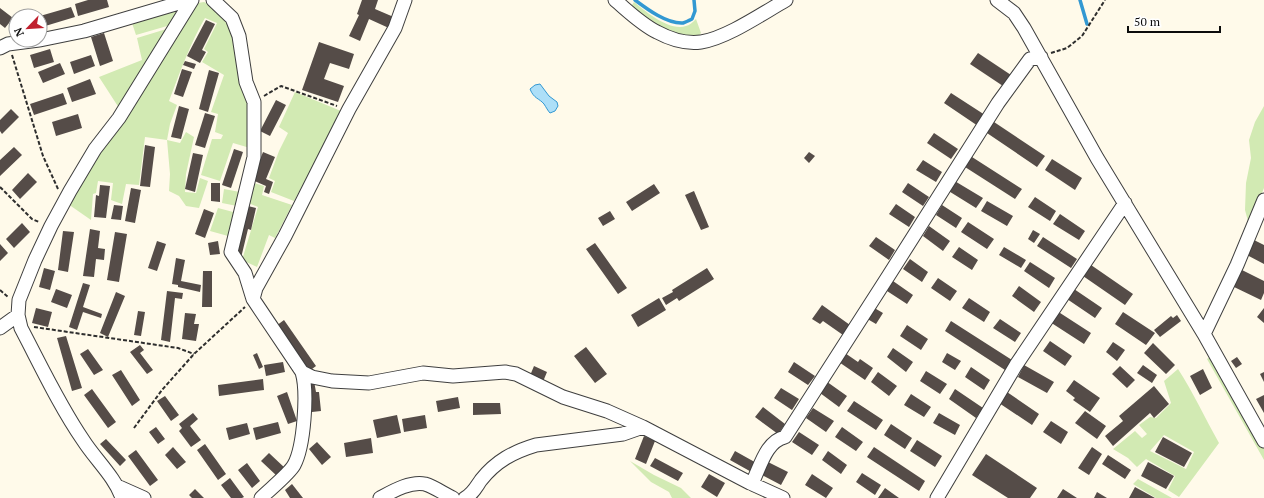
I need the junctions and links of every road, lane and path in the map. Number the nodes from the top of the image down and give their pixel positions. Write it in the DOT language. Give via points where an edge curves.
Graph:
graph roads {
  1 [pos="189,0"];
  2 [pos="192,0"];
  3 [pos="213,0"];
  4 [pos="405,0"];
  5 [pos="615,0"];
  6 [pos="786,0"];
  7 [pos="997,0"];
  8 [pos="1104,0"];
  9 [pos="48,38"];
  10 [pos="4,46"];
  11 [pos="1041,57"];
  12 [pos="254,102"];
  13 [pos="348,109"];
  14 [pos="0,188"];
  15 [pos="1264,200"];
  16 [pos="64,203"];
  17 [pos="1125,203"];
  18 [pos="51,226"];
  19 [pos="254,299"];
  20 [pos="18,315"];
  21 [pos="0,328"];
  22 [pos="21,328"];
  23 [pos="1204,334"];
  24 [pos="194,354"];
  25 [pos="302,372"];
  26 [pos="643,427"];
  27 [pos="134,428"];
  28 [pos="1264,441"];
  29 [pos="750,483"];
  30 [pos="120,492"];
  31 [pos="144,498"];
  32 [pos="261,498"];
  33 [pos="380,498"];
  34 [pos="453,498"];
  35 [pos="465,498"];
  36 [pos="783,498"];
  37 [pos="938,498"];
  1 -- 9 [label="street" via="84,31"];
  2 -- 16 [label="street"];
  3 -- 12 [label="street" via="232,18 239,36 246,82"];
  4 -- 13 [label="street" via="395,28"];
  5 -- 6 [label="street" via="656,31 684,42 701,42 731,31"];
  7 -- 11 [label="street" via="1014,13"];
  8 -- 11 [label="path" via="1082,36 1067,48"];
  10 -- 16 [label="path" via="43,156"];
  11 -- 17 [label="street"];
  11 -- 29 [label="street" via="1030,59 998,103 785,437 778,438 771,445"];
  12 -- 13 [label="path" via="281,86"];
  12 -- 19 [label="street" via="254,157 231,252 245,273"];
  13 -- 19 [label="street" via="286,236 256,288"];
  14 -- 18 [label="path" via="32,219"];
  15 -- 23 [label="street"];
  16 -- 18 [label="street"];
  17 -- 23 [label="street"];
  17 -- 37 [label="street" via="1016,366"];
  18 -- 20 [label="street" via="19,300"];
  19 -- 24 [label="path"];
  19 -- 25 [label="street"];
  20 -- 21 [label="street"];
  20 -- 22 [label="street"];
  22 -- 24 [label="path" via="33,326 178,348"];
  22 -- 30 [label="street" via="60,402"];
  23 -- 28 [label="street"];
  24 -- 27 [label="path" via="162,390"];
  25 -- 26 [label="street" via="312,377 370,384 423,373 453,376 505,372 516,374 563,397 607,411"];
  25 -- 32 [label="street" via="304,422 294,466"];
  26 -- 29 [label="street"];
  26 -- 35 [label="street" via="623,434 522,449 492,467 474,492"];
  29 -- 36 [label="street"];
  30 -- 31 [label="street"];
  33 -- 34 [label="street" via="409,485 425,484"];
}
